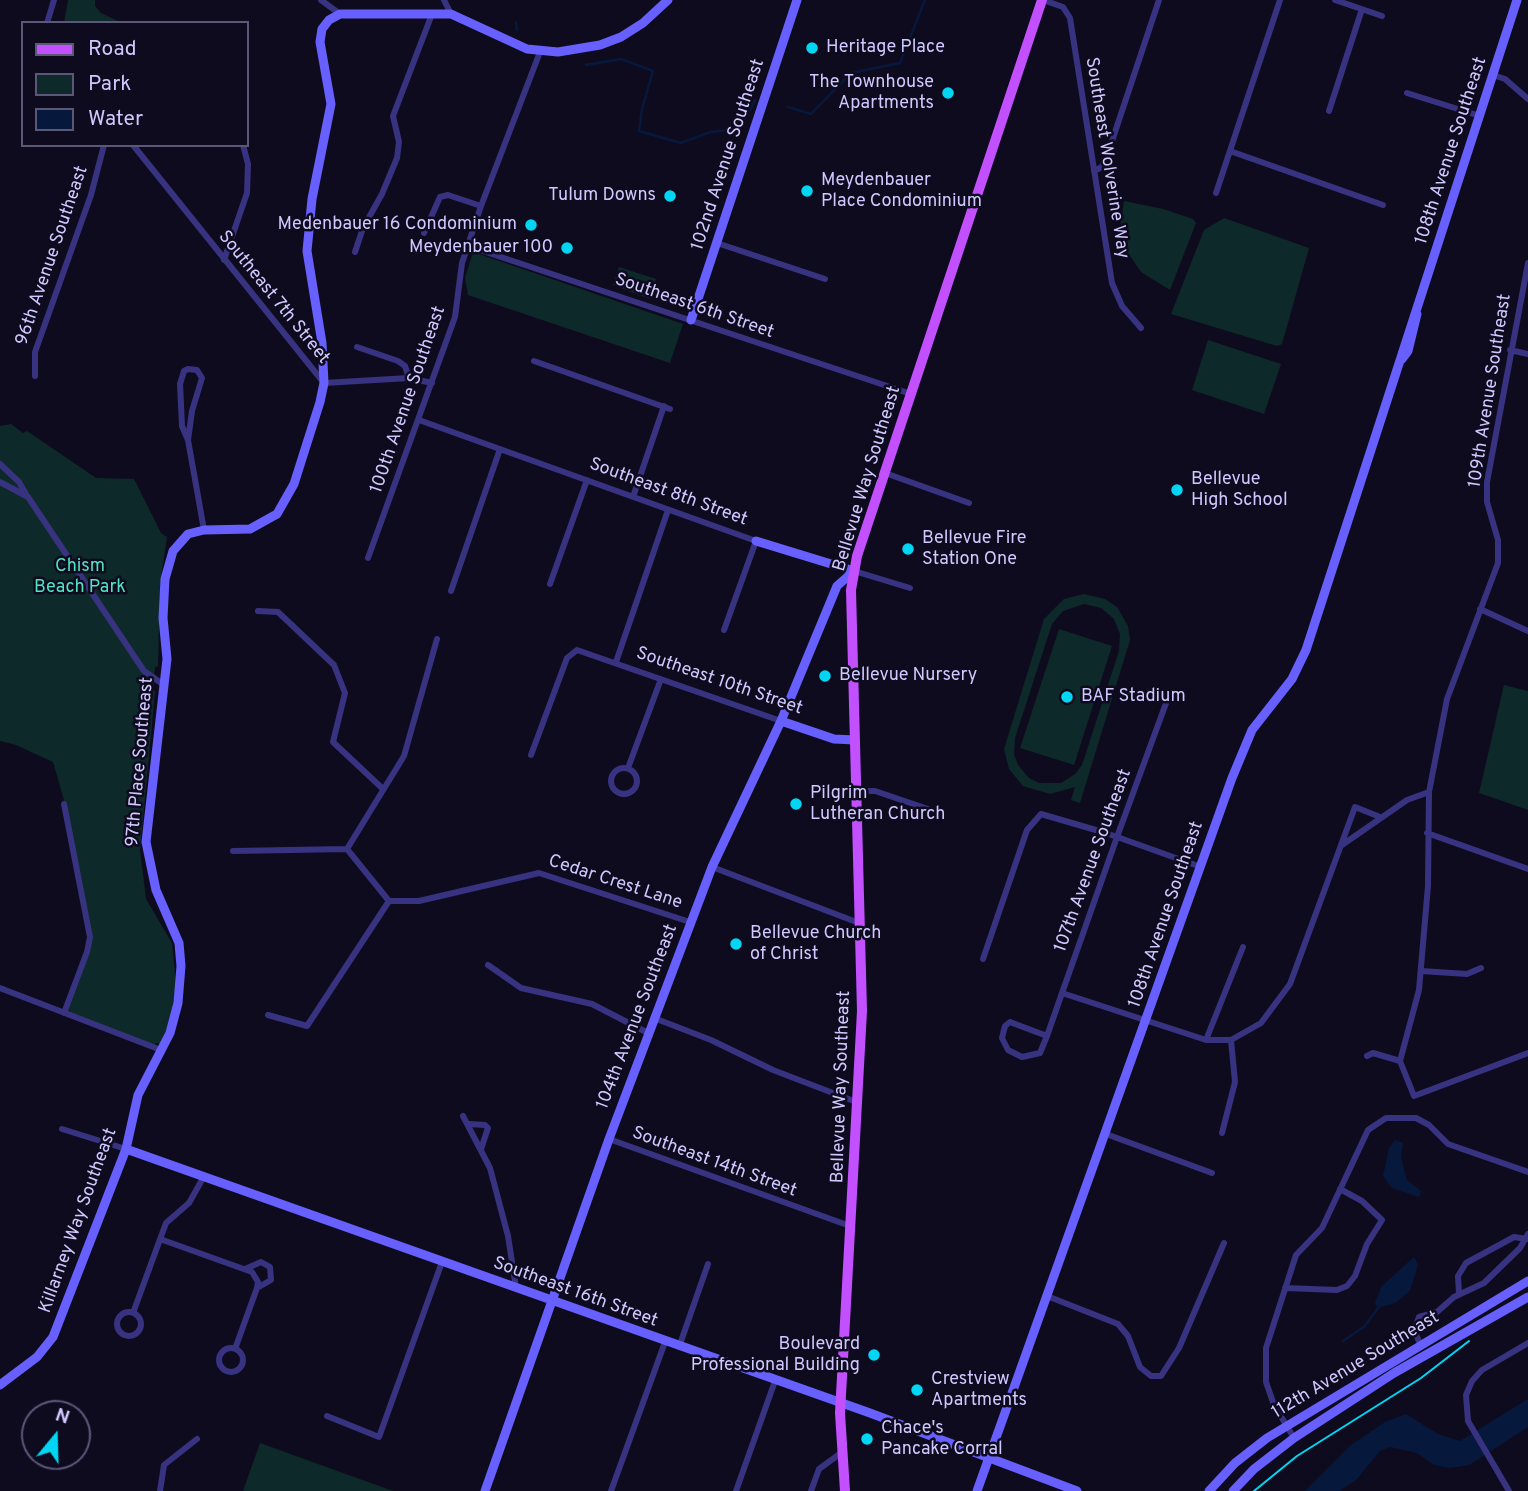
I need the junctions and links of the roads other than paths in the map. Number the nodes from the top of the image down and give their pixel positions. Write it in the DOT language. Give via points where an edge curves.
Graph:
graph roads {
  1 [pos="54,0"];
  2 [pos="321,0"];
  3 [pos="444,0"];
  4 [pos="667,0"];
  5 [pos="797,0"];
  6 [pos="1043,0"];
  7 [pos="1159,0"];
  8 [pos="1280,0"];
  9 [pos="1335,0"];
  10 [pos="1517,0"];
  11 [pos="1362,9"];
  12 [pos="340,14"];
  13 [pos="432,14"];
  14 [pos="451,14"];
  15 [pos="1382,16"];
  16 [pos="48,21"];
  17 [pos="540,52"];
  18 [pos="1493,75"];
  19 [pos="1407,93"];
  20 [pos="1528,99"];
  21 [pos="1329,111"];
  22 [pos="1480,116"];
  23 [pos="103,147"];
  24 [pos="135,147"];
  25 [pos="244,147"];
  26 [pos="1230,151"];
  27 [pos="1094,172"];
  28 [pos="1216,193"];
  29 [pos="1383,205"];
  30 [pos="481,206"];
  31 [pos="424,233"];
  32 [pos="717,243"];
  33 [pos="468,246"];
  34 [pos="355,252"];
  35 [pos="224,260"];
  36 [pos="1528,266"];
  37 [pos="825,279"];
  38 [pos="691,320"];
  39 [pos="1142,328"];
  40 [pos="357,347"];
  41 [pos="1510,350"];
  42 [pos="1528,354"];
  43 [pos="534,361"];
  44 [pos="35,376"];
  45 [pos="409,378"];
  46 [pos="324,383"];
  47 [pos="432,383"];
  48 [pos="911,394"];
  49 [pos="419,420"];
  50 [pos="188,440"];
  51 [pos="500,449"];
  52 [pos="0,464"];
  53 [pos="885,472"];
  54 [pos="587,480"];
  55 [pos="0,482"];
  56 [pos="29,497"];
  57 [pos="633,497"];
  58 [pos="970,503"];
  59 [pos="668,510"];
  60 [pos="204,530"];
  61 [pos="755,541"];
  62 [pos="368,558"];
  63 [pos="853,571"];
  64 [pos="550,584"];
  65 [pos="910,588"];
  66 [pos="451,591"];
  67 [pos="1480,609"];
  68 [pos="258,611"];
  69 [pos="724,630"];
  70 [pos="1528,631"];
  71 [pos="437,639"];
  72 [pos="616,662"];
  73 [pos="661,679"];
  74 [pos="164,685"];
  75 [pos="1169,695"];
  76 [pos="780,721"];
  77 [pos="855,740"];
  78 [pos="531,755"];
  79 [pos="628,768"];
  80 [pos="383,789"];
  81 [pos="855,791"];
  82 [pos="1429,792"];
  83 [pos="64,804"];
  84 [pos="928,809"];
  85 [pos="1380,817"];
  86 [pos="1427,833"];
  87 [pos="1117,837"];
  88 [pos="1342,845"];
  89 [pos="347,849"];
  90 [pos="233,851"];
  91 [pos="712,867"];
  92 [pos="1201,867"];
  93 [pos="1528,869"];
  94 [pos="388,901"];
  95 [pos="690,922"];
  96 [pos="859,923"];
  97 [pos="1243,947"];
  98 [pos="983,959"];
  99 [pos="488,965"];
  100 [pos="1481,968"];
  101 [pos="1421,971"];
  102 [pos="0,988"];
  103 [pos="1062,993"];
  104 [pos="64,1013"];
  105 [pos="268,1016"];
  106 [pos="654,1018"];
  107 [pos="1146,1021"];
  108 [pos="648,1033"];
  109 [pos="1047,1035"];
  110 [pos="1206,1040"];
  111 [pos="1231,1040"];
  112 [pos="161,1050"];
  113 [pos="1528,1053"];
  114 [pos="1367,1056"];
  115 [pos="1400,1061"];
  116 [pos="859,1104"];
  117 [pos="463,1116"];
  118 [pos="469,1124"];
  119 [pos="62,1129"];
  120 [pos="1222,1133"];
  121 [pos="1106,1135"];
  122 [pos="608,1139"];
  123 [pos="126,1149"];
  124 [pos="481,1149"];
  125 [pos="1212,1172"];
  126 [pos="1528,1172"];
  127 [pos="203,1178"];
  128 [pos="1340,1189"];
  129 [pos="850,1226"];
  130 [pos="1527,1236"];
  131 [pos="160,1239"];
  132 [pos="1224,1243"];
  133 [pos="443,1262"];
  134 [pos="708,1264"];
  135 [pos="245,1269"];
  136 [pos="1528,1281"];
  137 [pos="257,1288"];
  138 [pos="1285,1288"];
  139 [pos="517,1290"];
  140 [pos="1459,1294"];
  141 [pos="1047,1296"];
  142 [pos="1528,1297"];
  143 [pos="550,1301"];
  144 [pos="133,1313"];
  145 [pos="665,1342"];
  146 [pos="1528,1343"];
  147 [pos="1421,1346"];
  148 [pos="679,1347"];
  149 [pos="235,1349"];
  150 [pos="775,1381"];
  151 [pos="0,1385"];
  152 [pos="841,1404"];
  153 [pos="327,1416"];
  154 [pos="1287,1427"];
  155 [pos="1294,1438"];
  156 [pos="197,1439"];
  157 [pos="841,1453"];
  158 [pos="989,1458"];
  159 [pos="160,1491"];
  160 [pos="485,1491"];
  161 [pos="611,1491"];
  162 [pos="736,1491"];
  163 [pos="811,1491"];
  164 [pos="844,1491"];
  165 [pos="977,1491"];
  166 [pos="1077,1491"];
  167 [pos="1209,1491"];
  168 [pos="1233,1491"];
  169 [pos="1509,1491"];
  1 -- 16 [label="street"];
  2 -- 12 [label="street"];
  3 -- 14 [label="street"];
  4 -- 17 [label="street" via="643,23 611,41 579,50"];
  5 -- 32 [label="street, 102nd Avenue Southeast"];
  6 -- 27 [label="street, Southeast Wolverine Way" via="1063,7 1070,18"];
  6 -- 48 [label="main road, Bellevue Way Southeast"];
  7 -- 27 [label="street" via="1107,156"];
  8 -- 26 [label="street"];
  9 -- 11 [label="street"];
  10 -- 18 [label="street, 108th Avenue Southeast"];
  11 -- 15 [label="street"];
  11 -- 21 [label="street"];
  12 -- 13 [label="street"];
  12 -- 46 [label="street" via="328,20 320,35 331,104 308,226"];
  13 -- 14 [label="street"];
  13 -- 34 [label="street" via="393,116 399,142 397,158"];
  14 -- 17 [label="street"];
  17 -- 30 [label="street, 100th Avenue Southeast"];
  18 -- 20 [label="street" via="1506,79"];
  18 -- 22 [label="street, 108th Avenue Southeast"];
  19 -- 22 [label="street"];
  22 -- 92 [label="street, 108th Avenue Southeast" via="1306,650 1292,679 1246,740"];
  23 -- 44 [label="street, 96th Avenue Southeast" via="35,352"];
  24 -- 35 [label="street, Southeast 7th Street"];
  25 -- 35 [label="street" via="247,193"];
  26 -- 28 [label="street"];
  26 -- 29 [label="street"];
  27 -- 39 [label="street, Southeast Wolverine Way" via="1112,283 1122,306"];
  30 -- 31 [label="street" via="448,195 440,197"];
  30 -- 33 [label="street, 100th Avenue Southeast"];
  32 -- 37 [label="street"];
  32 -- 38 [label="street, 102nd Avenue Southeast"];
  33 -- 38 [label="street, Southeast 6th Street"];
  33 -- 47 [label="street, 100th Avenue Southeast" via="455,317"];
  35 -- 46 [label="street, Southeast 7th Street"];
  36 -- 41 [label="street, 109th Avenue Southeast"];
  38 -- 48 [label="street, Southeast 6th Street"];
  40 -- 45 [label="street" via="398,361"];
  41 -- 42 [label="street"];
  41 -- 67 [label="street, 109th Avenue Southeast" via="1487,482 1487,502 1498,540 1497,563"];
  43 -- 57 [label="street" via="667,408"];
  45 -- 46 [label="street, Southeast 7th Street"];
  45 -- 47 [label="street, Southeast 7th Street"];
  46 -- 60 [label="street" via="294,484 277,514 250,529"];
  47 -- 49 [label="street, 100th Avenue Southeast"];
  48 -- 53 [label="main road, Bellevue Way Southeast"];
  49 -- 51 [label="street, Southeast 8th Street"];
  49 -- 62 [label="street, 100th Avenue Southeast"];
  50 -- 50 [label="street" via="182,426 180,384 188,369 197,370 202,378"];
  50 -- 60 [label="street"];
  51 -- 54 [label="street, Southeast 8th Street"];
  51 -- 66 [label="street"];
  52 -- 56 [label="street"];
  53 -- 58 [label="street"];
  53 -- 63 [label="main road, Bellevue Way Southeast"];
  54 -- 57 [label="street, Southeast 8th Street"];
  54 -- 64 [label="street"];
  55 -- 56 [label="street"];
  56 -- 74 [label="street" via="144,671"];
  57 -- 59 [label="street, Southeast 8th Street"];
  59 -- 61 [label="street, Southeast 8th Street"];
  59 -- 72 [label="street"];
  60 -- 74 [label="street, 97th Place Southeast" via="183,537 169,562 163,596"];
  61 -- 63 [label="street, Southeast 8th Street"];
  61 -- 69 [label="street"];
  63 -- 65 [label="street, Southeast 8th Street"];
  63 -- 76 [label="street, 104th Avenue Southeast" via="836,586"];
  63 -- 77 [label="main road, Bellevue Way Southeast"];
  67 -- 70 [label="street"];
  67 -- 82 [label="street, 109th Avenue Southeast" via="1447,699"];
  68 -- 80 [label="street" via="278,612 334,665 345,693 333,742"];
  71 -- 80 [label="street" via="408,747"];
  72 -- 73 [label="street, Southeast 10th Street"];
  72 -- 78 [label="street, Southeast 10th Street" via="582,651 573,651 566,658"];
  73 -- 76 [label="street, Southeast 10th Street"];
  73 -- 79 [label="street"];
  74 -- 112 [label="street, 97th Place Southeast" via="146,842 151,875 174,929 181,966 178,1003"];
  75 -- 87 [label="street, 107th Avenue Southeast"];
  76 -- 77 [label="street, Southeast 10th Street" via="834,739"];
  76 -- 91 [label="street, 104th Avenue Southeast"];
  77 -- 81 [label="main road, Bellevue Way Southeast"];
  79 -- 79 [label="street" via="618,769 611,777 612,787 620,794 631,793 637,785 636,775"];
  80 -- 89 [label="street"];
  81 -- 84 [label="street" via="875,791"];
  81 -- 96 [label="main road, Bellevue Way Southeast"];
  82 -- 85 [label="street"];
  82 -- 86 [label="street, 109th Avenue Southeast"];
  83 -- 104 [label="street" via="90,937"];
  85 -- 88 [label="street"];
  85 -- 88 [label="street" via="1355,807"];
  86 -- 93 [label="street"];
  86 -- 101 [label="street, 109th Avenue Southeast"];
  87 -- 92 [label="street"];
  87 -- 98 [label="street" via="1049,814 1038,817 1027,830"];
  87 -- 103 [label="street, 107th Avenue Southeast"];
  88 -- 111 [label="street" via="1290,984 1261,1023"];
  89 -- 90 [label="street"];
  89 -- 94 [label="street"];
  91 -- 95 [label="street, 104th Avenue Southeast"];
  91 -- 96 [label="street"];
  92 -- 107 [label="street, 108th Avenue Southeast"];
  94 -- 95 [label="street, Cedar Crest Lane" via="419,901 539,873"];
  94 -- 105 [label="street" via="307,1026"];
  95 -- 106 [label="street, 104th Avenue Southeast"];
  96 -- 116 [label="main road, Bellevue Way Southeast"];
  97 -- 110 [label="street"];
  99 -- 108 [label="street" via="521,988 592,1004"];
  100 -- 101 [label="street" via="1467,974"];
  101 -- 115 [label="street, 109th Avenue Southeast" via="1413,1022"];
  102 -- 104 [label="street"];
  103 -- 107 [label="street"];
  103 -- 109 [label="street, 107th Avenue Southeast"];
  104 -- 112 [label="street"];
  106 -- 108 [label="street, 104th Avenue Southeast"];
  106 -- 116 [label="street"];
  107 -- 110 [label="street"];
  107 -- 121 [label="street, 108th Avenue Southeast"];
  108 -- 122 [label="street, 104th Avenue Southeast"];
  109 -- 109 [label="street, 107th Avenue Southeast" via="1040,1053 1029,1058 1013,1054 1002,1038 1010,1022"];
  110 -- 111 [label="street"];
  111 -- 120 [label="street" via="1235,1082"];
  112 -- 123 [label="street, Killarney Way Southeast" via="138,1095"];
  113 -- 115 [label="street" via="1414,1096"];
  114 -- 115 [label="street" via="1373,1053"];
  116 -- 129 [label="main road, Bellevue Way Southeast"];
  117 -- 118 [label="street"];
  118 -- 124 [label="street"];
  118 -- 124 [label="street" via="488,1128"];
  119 -- 123 [label="street, Southeast 16th Street"];
  121 -- 125 [label="street"];
  121 -- 141 [label="street, 108th Avenue Southeast"];
  122 -- 129 [label="street, Southeast 14th Street"];
  122 -- 143 [label="street, 104th Avenue Southeast"];
  123 -- 127 [label="street, Southeast 16th Street"];
  123 -- 151 [label="street, Killarney Way Southeast" via="53,1337 37,1357"];
  124 -- 139 [label="street" via="508,1236"];
  126 -- 128 [label="street" via="1445,1143 1424,1121 1397,1117 1367,1130"];
  127 -- 131 [label="street" via="189,1203 169,1219"];
  127 -- 133 [label="street, Southeast 16th Street"];
  128 -- 138 [label="street" via="1322,1228 1296,1255"];
  128 -- 138 [label="street" via="1362,1200 1382,1220 1355,1276 1337,1290"];
  129 -- 152 [label="main road, Bellevue Way Southeast"];
  130 -- 140 [label="street" via="1484,1283"];
  130 -- 140 [label="street" via="1514,1237 1466,1263 1458,1276"];
  131 -- 135 [label="street"];
  131 -- 144 [label="street"];
  132 -- 141 [label="street" via="1179,1348 1161,1376 1151,1376 1140,1367 1122,1327"];
  133 -- 139 [label="street, Southeast 16th Street"];
  133 -- 153 [label="street" via="379,1437"];
  134 -- 148 [label="street"];
  135 -- 137 [label="street" via="255,1277"];
  135 -- 137 [label="street" via="261,1262 272,1270 270,1283"];
  136 -- 147 [label="street, 112th Avenue Southeast"];
  137 -- 149 [label="street"];
  138 -- 154 [label="street" via="1266,1348 1264,1373"];
  139 -- 143 [label="street, Southeast 16th Street"];
  140 -- 147 [label="street" via="1437,1312 1417,1320 1414,1335"];
  141 -- 158 [label="street, 108th Avenue Southeast"];
  142 -- 155 [label="street, 112th Avenue Southeast" via="1394,1373"];
  143 -- 145 [label="street, Southeast 16th Street"];
  143 -- 160 [label="street, 104th Avenue Southeast"];
  145 -- 148 [label="street, Southeast 16th Street"];
  145 -- 161 [label="street"];
  146 -- 169 [label="street" via="1482,1370 1472,1381 1465,1404 1471,1428"];
  147 -- 154 [label="street, 112th Avenue Southeast"];
  148 -- 150 [label="street, Southeast 16th Street"];
  150 -- 152 [label="street, Southeast 16th Street"];
  150 -- 162 [label="street"];
  152 -- 157 [label="main road, Bellevue Way Southeast"];
  152 -- 158 [label="street, Southeast 16th Street"];
  154 -- 155 [label="street"];
  154 -- 167 [label="street, 112th Avenue Southeast" via="1252,1449"];
  155 -- 168 [label="street, 112th Avenue Southeast"];
  156 -- 159 [label="street" via="164,1465"];
  157 -- 163 [label="street" via="820,1469"];
  157 -- 164 [label="main road, Bellevue Way Southeast"];
  158 -- 165 [label="street, 108th Avenue Southeast"];
  158 -- 166 [label="street, Southeast 16th Street"];
}
